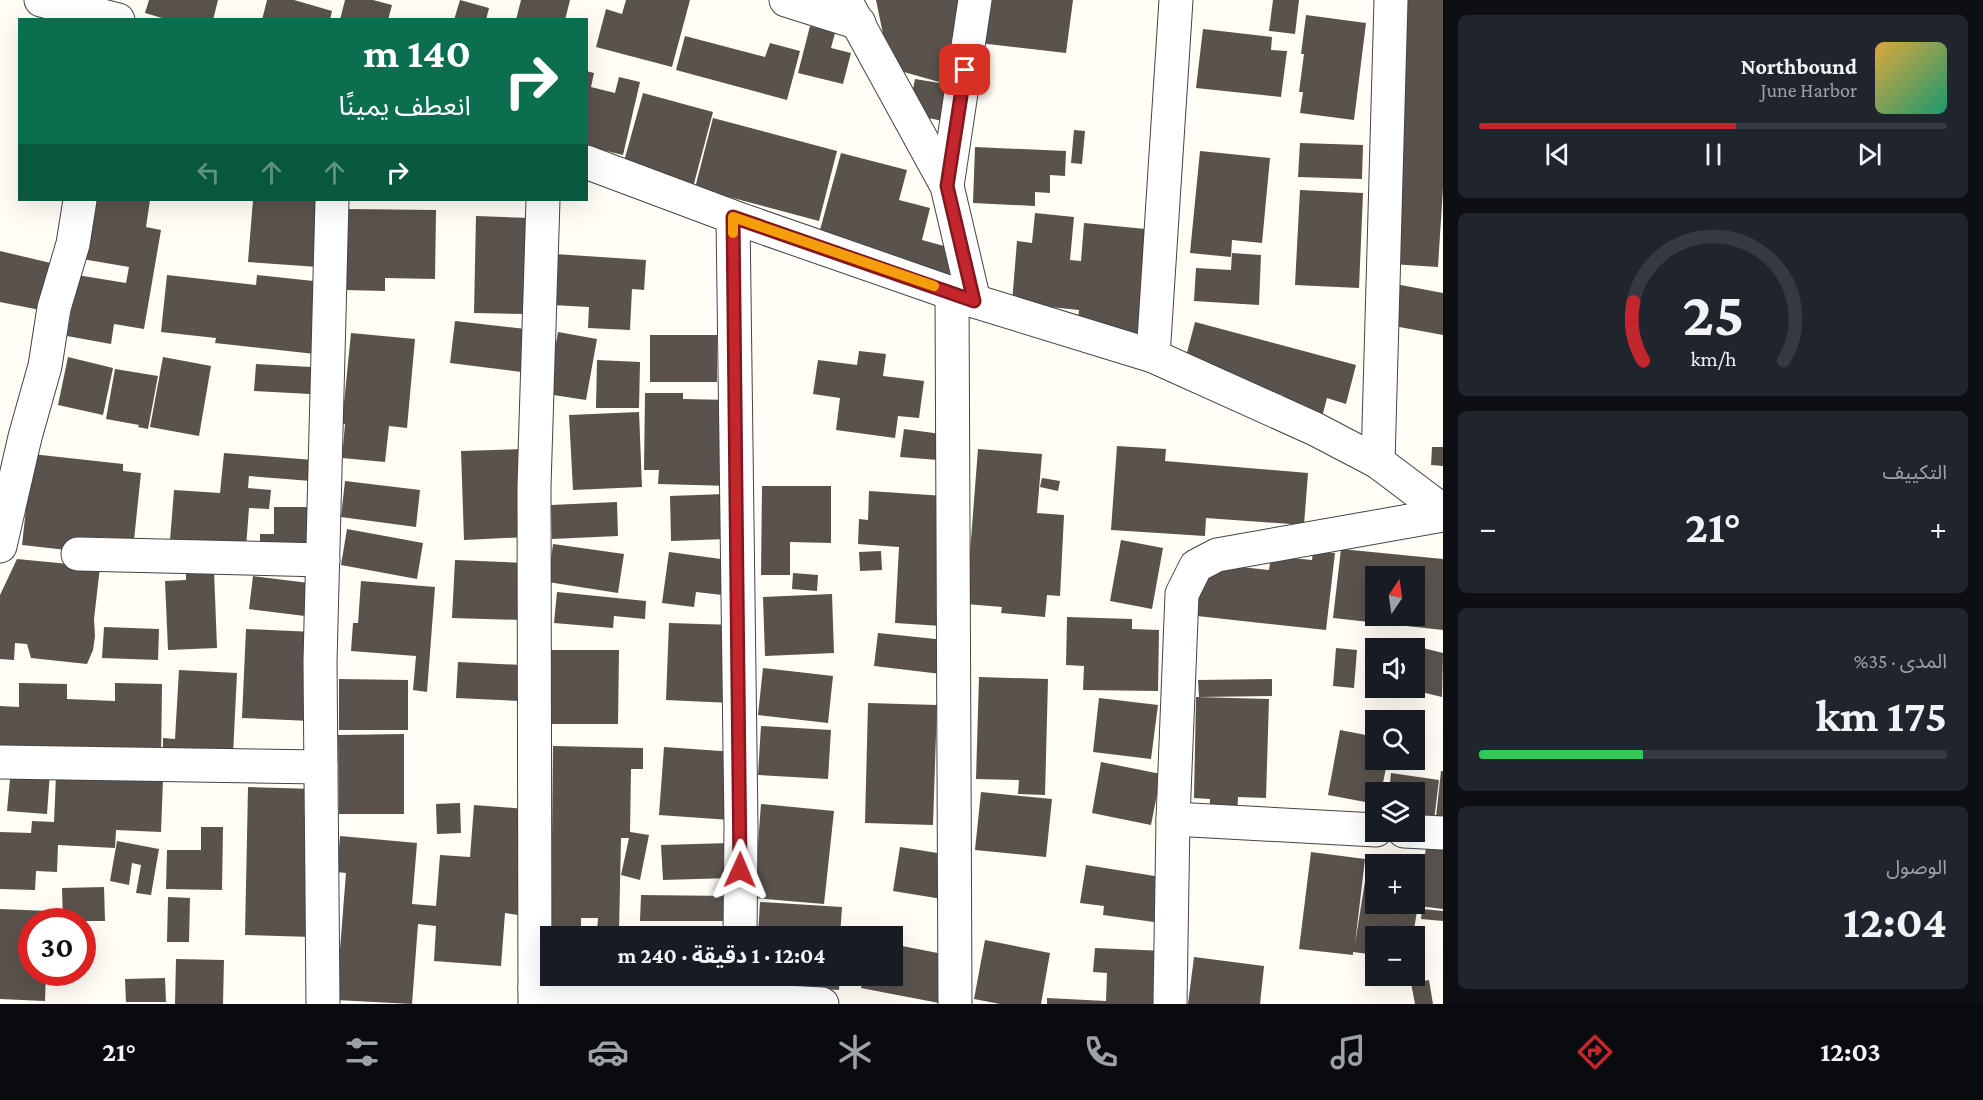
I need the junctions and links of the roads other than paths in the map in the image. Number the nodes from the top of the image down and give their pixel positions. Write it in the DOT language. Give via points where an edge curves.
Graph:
graph roads {
  1 [pos="41,0"];
  2 [pos="786,0"];
  3 [pos="975,0"];
  4 [pos="1176,0"];
  5 [pos="1391,0"];
  6 [pos="852,12"];
  7 [pos="104,18"];
  8 [pos="588,163"];
  9 [pos="947,186"];
  10 [pos="80,201"];
  11 [pos="332,201"];
  12 [pos="543,201"];
  13 [pos="733,217"];
  14 [pos="963,297"];
  15 [pos="1153,357"];
  16 [pos="1378,462"];
  17 [pos="1443,513"];
  18 [pos="0,546"];
  19 [pos="78,554"];
  20 [pos="323,560"];
  21 [pos="0,762"];
  22 [pos="321,767"];
  23 [pos="1173,819"];
  24 [pos="1365,829"];
  25 [pos="1425,832"];
  26 [pos="1443,833"];
  27 [pos="740,926"];
  28 [pos="740,993"];
  29 [pos="535,996"];
  30 [pos="323,1004"];
  31 [pos="822,1004"];
  32 [pos="955,1004"];
  33 [pos="1170,1004"];
  1 -- 7 [label="street"];
  2 -- 6 [label="street"];
  3 -- 9 [label="street"];
  4 -- 15 [label="street"];
  5 -- 16 [label="street"];
  6 -- 9 [label="street"];
  8 -- 13 [label="street"];
  9 -- 14 [label="street"];
  10 -- 18 [label="street" via="73,244 54,308 45,366"];
  11 -- 20 [label="street"];
  12 -- 29 [label="street" via="534,486"];
  13 -- 14 [label="street"];
  13 -- 27 [label="street"];
  14 -- 15 [label="street"];
  14 -- 32 [label="street"];
  15 -- 16 [label="street" via="1315,429"];
  16 -- 17 [label="street"];
  17 -- 23 [label="street" via="1216,555 1196,566 1182,594"];
  19 -- 20 [label="street"];
  20 -- 22 [label="street"];
  21 -- 22 [label="street"];
  22 -- 30 [label="street"];
  23 -- 24 [label="street"];
  23 -- 33 [label="street"];
  25 -- 26 [label="street"];
  28 -- 29 [label="street"];
  28 -- 31 [label="street"];
}
